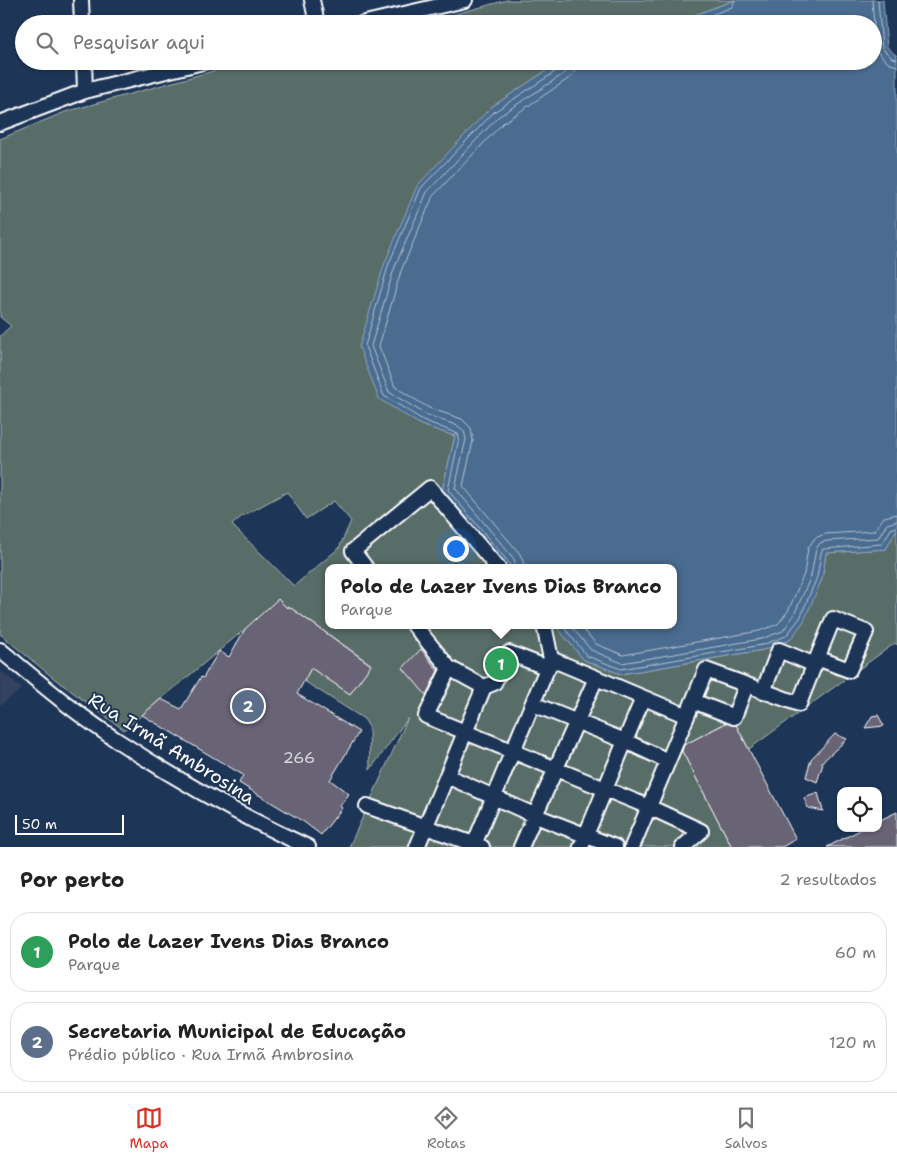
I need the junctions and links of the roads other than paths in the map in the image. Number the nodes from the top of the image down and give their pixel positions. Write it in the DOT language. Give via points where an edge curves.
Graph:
graph roads {
  1 [pos="82,0"];
  2 [pos="312,0"];
  3 [pos="465,0"];
  4 [pos="82,15"];
  5 [pos="316,15"];
  6 [pos="400,15"];
  7 [pos="84,70"];
  8 [pos="172,70"];
  9 [pos="85,92"];
  10 [pos="0,123"];
  11 [pos="363,564"];
  12 [pos="495,564"];
  13 [pos="417,629"];
  14 [pos="545,629"];
  15 [pos="0,650"];
  16 [pos="549,664"];
  17 [pos="449,668"];
  18 [pos="596,678"];
  19 [pos="746,686"];
  20 [pos="484,687"];
  21 [pos="763,692"];
  22 [pos="643,698"];
  23 [pos="693,701"];
  24 [pos="532,704"];
  25 [pos="687,716"];
  26 [pos="578,722"];
  27 [pos="466,732"];
  28 [pos="625,741"];
  29 [pos="513,751"];
  30 [pos="668,761"];
  31 [pos="557,769"];
  32 [pos="446,776"];
  33 [pos="605,788"];
  34 [pos="494,797"];
  35 [pos="367,806"];
  36 [pos="650,807"];
  37 [pos="536,816"];
  38 [pos="426,826"];
  39 [pos="583,841"];
  40 [pos="477,846"];
  41 [pos="308,847"];
  42 [pos="417,847"];
  43 [pos="521,847"];
  44 [pos="615,847"];
  45 [pos="632,847"];
  46 [pos="683,847"];
  1 -- 4 [label="street"];
  2 -- 5 [label="street"];
  3 -- 6 [label="street"];
  7 -- 9 [label="street"];
  8 -- 9 [label="street"];
  9 -- 10 [label="street"];
  11 -- 12 [label="street" via="353,551 430,488"];
  13 -- 17 [label="street"];
  14 -- 16 [label="street"];
  15 -- 41 [label="street, Rua Irmã Ambrosina" via="117,741 243,816"];
  16 -- 18 [label="street"];
  16 -- 20 [label="street" via="509,653 494,683"];
  16 -- 24 [label="street"];
  17 -- 20 [label="street"];
  17 -- 27 [label="street" via="426,716"];
  18 -- 22 [label="street"];
  18 -- 26 [label="street"];
  19 -- 21 [label="street"];
  19 -- 23 [label="street" via="706,670"];
  19 -- 23 [label="street" via="734,717"];
  20 -- 27 [label="street"];
  21 -- 21 [label="street" via="800,704 816,662 779,650"];
  22 -- 25 [label="street"];
  22 -- 28 [label="street"];
  23 -- 25 [label="street"];
  24 -- 26 [label="street"];
  24 -- 29 [label="street"];
  25 -- 30 [label="street"];
  26 -- 28 [label="street"];
  26 -- 31 [label="street"];
  27 -- 29 [label="street"];
  27 -- 32 [label="street"];
  28 -- 30 [label="street"];
  28 -- 33 [label="street"];
  29 -- 31 [label="street"];
  29 -- 34 [label="street"];
  30 -- 36 [label="street"];
  31 -- 33 [label="street"];
  31 -- 37 [label="street"];
  32 -- 34 [label="street"];
  32 -- 38 [label="street"];
  33 -- 36 [label="street"];
  33 -- 39 [label="street"];
  34 -- 37 [label="street"];
  34 -- 40 [label="street"];
  35 -- 38 [label="street"];
  36 -- 45 [label="street"];
  36 -- 46 [label="street" via="701,831"];
  37 -- 39 [label="street"];
  37 -- 43 [label="street"];
  38 -- 40 [label="street"];
  38 -- 42 [label="street"];
  39 -- 44 [label="street"];
}
